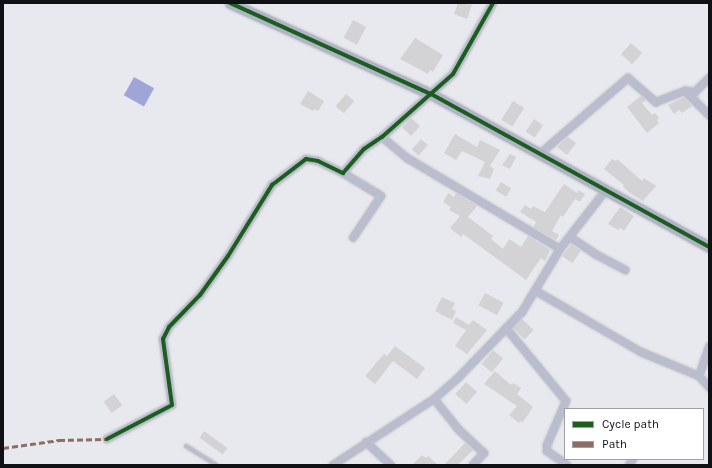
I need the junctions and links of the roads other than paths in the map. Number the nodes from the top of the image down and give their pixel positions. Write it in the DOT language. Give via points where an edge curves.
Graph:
graph roads {
  1 [pos="230,3"];
  2 [pos="493,3"];
  3 [pos="709,78"];
  4 [pos="685,91"];
  5 [pos="431,94"];
  6 [pos="709,115"];
  7 [pos="382,137"];
  8 [pos="541,153"];
  9 [pos="343,173"];
  10 [pos="606,190"];
  11 [pos="570,237"];
  12 [pos="353,238"];
  13 [pos="709,247"];
  14 [pos="560,250"];
  15 [pos="626,270"];
  16 [pos="536,291"];
  17 [pos="506,328"];
  18 [pos="709,347"];
  19 [pos="698,376"];
  20 [pos="709,387"];
  21 [pos="434,399"];
  22 [pos="107,439"];
  23 [pos="366,442"];
  24 [pos="186,446"];
  25 [pos="217,465"];
  26 [pos="333,465"];
  27 [pos="391,465"];
  28 [pos="473,465"];
  29 [pos="567,465"];
  1 -- 5 [label="street"];
  2 -- 5 [label="street" via="453,74"];
  3 -- 4 [label="street" via="695,92"];
  4 -- 6 [label="street"];
  4 -- 8 [label="street" via="656,102 628,78"];
  5 -- 7 [label="street"];
  5 -- 8 [label="street"];
  7 -- 9 [label="street" via="364,149"];
  7 -- 14 [label="street" via="407,158"];
  8 -- 10 [label="street"];
  9 -- 12 [label="street" via="381,196"];
  9 -- 22 [label="street" via="306,159 272,186 228,256 200,295 169,327 163,339 172,405"];
  10 -- 11 [label="street"];
  10 -- 13 [label="street"];
  11 -- 14 [label="street"];
  11 -- 15 [label="street"];
  14 -- 16 [label="street"];
  16 -- 17 [label="street"];
  16 -- 19 [label="street" via="641,352"];
  17 -- 21 [label="street"];
  17 -- 29 [label="street" via="566,401 547,445 547,451"];
  18 -- 19 [label="street"];
  19 -- 20 [label="street"];
  21 -- 23 [label="street"];
  21 -- 28 [label="street" via="458,429 484,453"];
  23 -- 26 [label="street"];
  23 -- 27 [label="street"];
  24 -- 25 [label="lane"];
}
